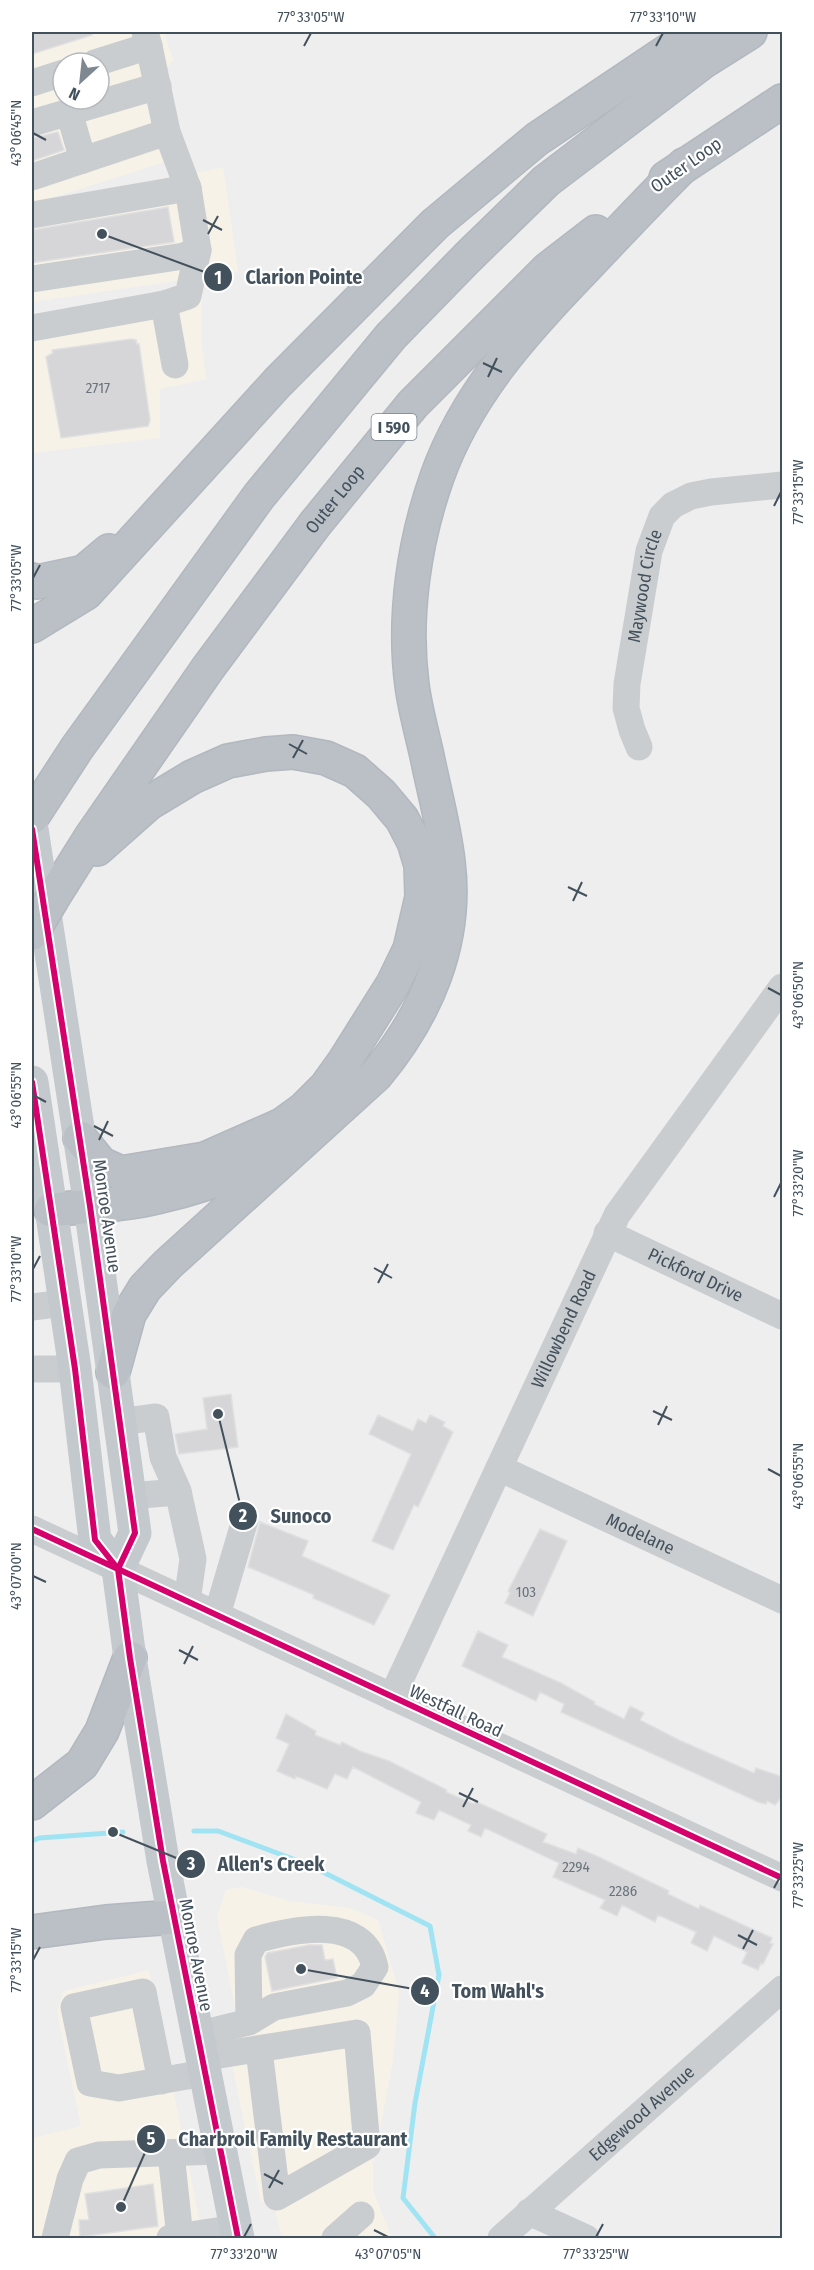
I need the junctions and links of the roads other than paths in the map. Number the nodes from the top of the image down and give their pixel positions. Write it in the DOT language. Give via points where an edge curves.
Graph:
graph roads {
  1 [pos="704,32"];
  2 [pos="750,32"];
  3 [pos="147,39"];
  4 [pos="111,56"];
  5 [pos="51,77"];
  6 [pos="32,83"];
  7 [pos="158,86"];
  8 [pos="783,101"];
  9 [pos="69,112"];
  10 [pos="32,123"];
  11 [pos="168,132"];
  12 [pos="83,160"];
  13 [pos="684,165"];
  14 [pos="32,177"];
  15 [pos="188,188"];
  16 [pos="32,215"];
  17 [pos="198,250"];
  18 [pos="32,279"];
  19 [pos="164,304"];
  20 [pos="32,328"];
  21 [pos="175,365"];
  22 [pos="783,485"];
  23 [pos="157,516"];
  24 [pos="32,580"];
  25 [pos="32,626"];
  26 [pos="639,747"];
  27 [pos="32,817"];
  28 [pos="32,829"];
  29 [pos="92,845"];
  30 [pos="32,933"];
  31 [pos="783,987"];
  32 [pos="32,1082"];
  33 [pos="80,1138"];
  34 [pos="304,1143"];
  35 [pos="90,1206"];
  36 [pos="51,1210"];
  37 [pos="607,1233"];
  38 [pos="65,1303"];
  39 [pos="32,1307"];
  40 [pos="783,1316"];
  41 [pos="32,1369"];
  42 [pos="75,1369"];
  43 [pos="113,1372"];
  44 [pos="119,1422"];
  45 [pos="499,1468"];
  46 [pos="178,1492"];
  47 [pos="129,1496"];
  48 [pos="245,1520"];
  49 [pos="32,1529"];
  50 [pos="118,1569"];
  51 [pos="783,1600"];
  52 [pos="186,1601"];
  53 [pos="217,1615"];
  54 [pos="130,1658"];
  55 [pos="392,1697"];
  56 [pos="32,1803"];
  57 [pos="783,1878"];
  58 [pos="174,1917"];
  59 [pos="32,1932"];
  60 [pos="783,1989"];
  61 [pos="249,2022"];
  62 [pos="259,2050"];
  63 [pos="201,2055"];
  64 [pos="161,2081"];
  65 [pos="220,2151"];
  66 [pos="171,2153"];
  67 [pos="529,2212"];
  68 [pos="361,2215"];
  69 [pos="237,2233"];
  70 [pos="56,2238"];
  71 [pos="177,2238"];
  72 [pos="335,2238"];
  73 [pos="501,2238"];
  74 [pos="586,2238"];
  1 -- 23 [label="highway" via="668,51 537,139 435,224 278,382"];
  2 -- 27 [label="highway" via="704,61 546,181 390,336 259,496 77,748"];
  3 -- 4 [label="street"];
  3 -- 7 [label="street"];
  5 -- 6 [label="street"];
  7 -- 9 [label="street"];
  7 -- 11 [label="street"];
  8 -- 13 [label="highway, Outer Loop / I 590"];
  9 -- 10 [label="street"];
  9 -- 12 [label="street"];
  11 -- 12 [label="street"];
  11 -- 15 [label="street"];
  12 -- 14 [label="street"];
  13 -- 29 [label="highway, Outer Loop / I 590" via="548,269 413,404 307,533 208,668"];
  13 -- 34 [label="highway" via="541,313 504,357 457,430 437,477 415,566 410,647 412,686 449,864 447,932 429,995 398,1049"];
  15 -- 16 [label="street"];
  15 -- 17 [label="street"];
  17 -- 18 [label="street" via="184,256"];
  17 -- 19 [label="street" via="188,296"];
  19 -- 20 [label="street"];
  19 -- 21 [label="street"];
  22 -- 26 [label="street, Maywood Circle" via="691,496 662,516 649,551 627,684 626,708"];
  23 -- 24 [label="highway" via="84,572"];
  23 -- 25 [label="highway" via="86,592"];
  28 -- 33 [label="main road, Monroe Avenue"];
  29 -- 30 [label="highway, bridge"];
  29 -- 33 [label="highway" via="192,777 228,761 293,752 326,758 355,771 381,794 402,819 414,842 421,865 422,897 410,949 393,984 326,1087 282,1125 205,1160 121,1173 101,1164"];
  31 -- 37 [label="street, Willowbend Road" via="638,1184"];
  32 -- 36 [label="main road"];
  33 -- 35 [label="main road, Monroe Avenue"];
  34 -- 35 [label="highway" via="235,1174 160,1197"];
  34 -- 43 [label="highway" via="145,1288 129,1314"];
  35 -- 36 [label="highway"];
  35 -- 43 [label="main road, Monroe Avenue"];
  36 -- 38 [label="main road"];
  37 -- 40 [label="street, Pickford Drive"];
  37 -- 45 [label="street, Willowbend Road"];
  38 -- 39 [label="street"];
  38 -- 42 [label="main road"];
  41 -- 42 [label="street"];
  42 -- 50 [label="main road" via="95,1540"];
  43 -- 44 [label="main road, Monroe Avenue"];
  44 -- 46 [label="street" via="156,1417 163,1457"];
  44 -- 47 [label="main road, Monroe Avenue"];
  45 -- 51 [label="street, Modelane"];
  45 -- 55 [label="street, Willowbend Road"];
  46 -- 47 [label="street"];
  46 -- 52 [label="street" via="193,1559"];
  47 -- 50 [label="main road, Monroe Avenue" via="135,1533"];
  48 -- 53 [label="street"];
  49 -- 50 [label="street, Westfall Road"];
  50 -- 52 [label="street, Westfall Road"];
  50 -- 54 [label="main road, Monroe Avenue"];
  52 -- 53 [label="street, Westfall Road"];
  53 -- 55 [label="street, Westfall Road"];
  54 -- 56 [label="highway" via="102,1731 82,1764"];
  54 -- 58 [label="main road, Monroe Avenue"];
  55 -- 57 [label="street, Westfall Road"];
  58 -- 59 [label="highway"];
  58 -- 63 [label="main road, Monroe Avenue"];
  60 -- 67 [label="street, Edgewood Avenue"];
  61 -- 61 [label="street" via="274,2007 346,1993 363,1985 375,1967 372,1954 358,1939 320,1928 282,1932 256,1940 248,1955"];
  61 -- 63 [label="street"];
  62 -- 62 [label="street" via="357,2033 367,2146 277,2197"];
  62 -- 63 [label="street"];
  63 -- 64 [label="street"];
  63 -- 65 [label="main road, Monroe Avenue"];
  65 -- 66 [label="street"];
  65 -- 69 [label="main road, Monroe Avenue"];
  66 -- 70 [label="street" via="99,2155 78,2161"];
  66 -- 71 [label="street"];
  67 -- 73 [label="street, Edgewood Avenue"];
  67 -- 74 [label="street"];
  68 -- 72 [label="street"];
  69 -- 71 [label="street"];
}
